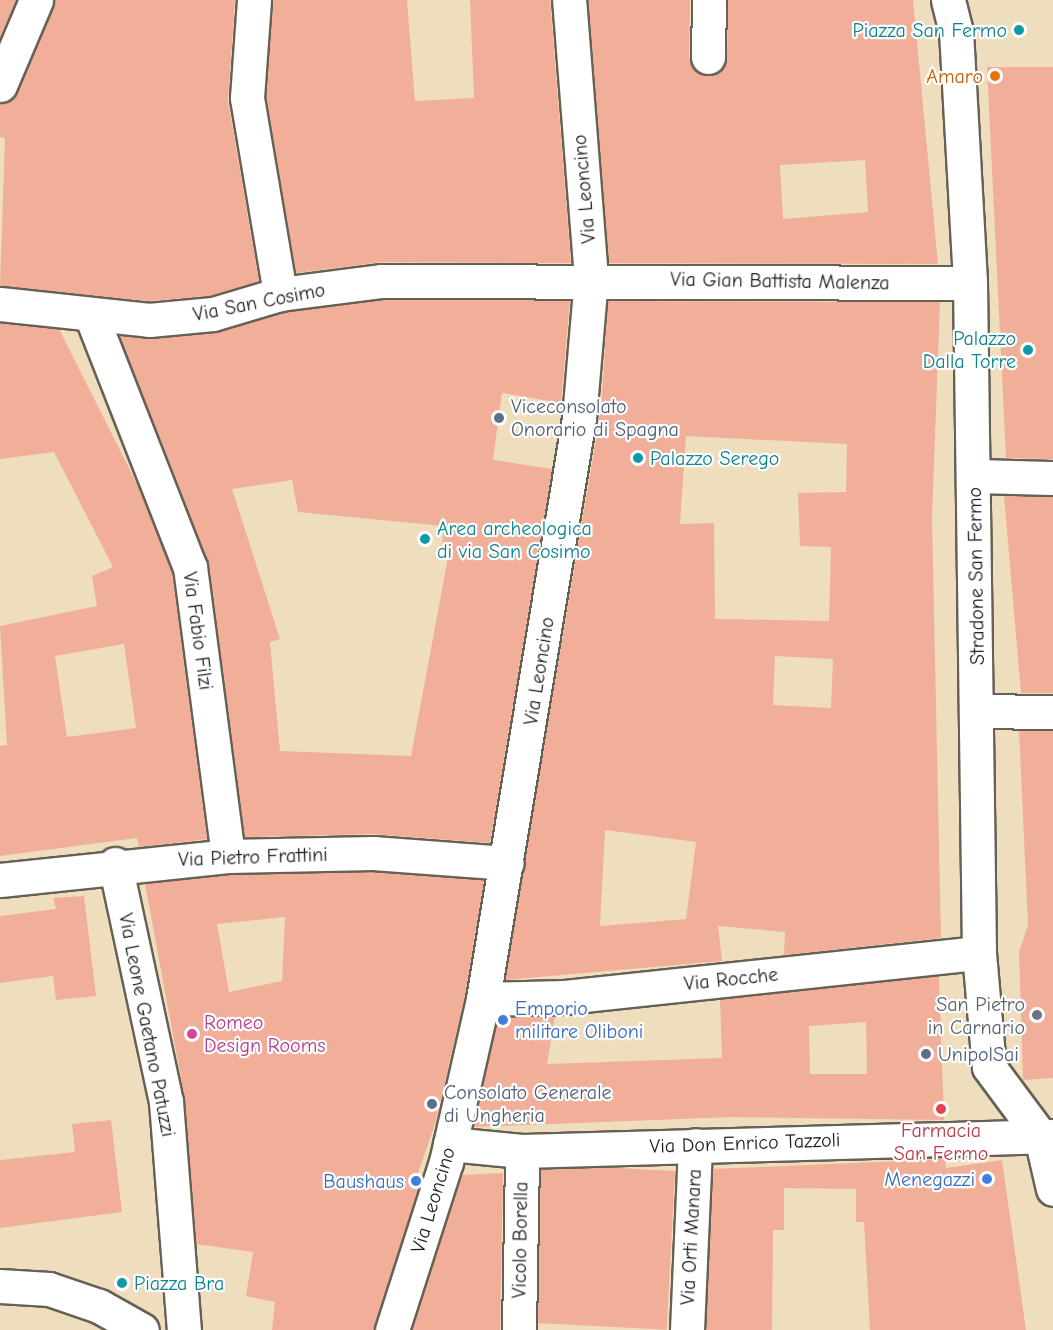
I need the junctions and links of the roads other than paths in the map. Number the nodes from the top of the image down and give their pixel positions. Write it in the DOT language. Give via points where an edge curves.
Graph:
graph roads {
  1 [pos="36,0"];
  2 [pos="254,0"];
  3 [pos="569,0"];
  4 [pos="709,0"];
  5 [pos="948,0"];
  6 [pos="708,57"];
  7 [pos="0,85"];
  8 [pos="591,278"];
  9 [pos="970,283"];
  10 [pos="280,294"];
  11 [pos="0,304"];
  12 [pos="91,315"];
  13 [pos="974,476"];
  14 [pos="1053,478"];
  15 [pos="978,711"];
  16 [pos="1053,712"];
  17 [pos="228,856"];
  18 [pos="507,863"];
  19 [pos="115,864"];
  20 [pos="0,880"];
  21 [pos="979,953"];
  22 [pos="483,999"];
  23 [pos="1047,1136"];
  24 [pos="450,1144"];
  25 [pos="695,1145"];
  26 [pos="522,1150"];
  27 [pos="1053,1188"];
  28 [pos="0,1286"];
  29 [pos="142,1330"];
  30 [pos="184,1330"];
  31 [pos="393,1330"];
  32 [pos="519,1330"];
  33 [pos="687,1330"];
  1 -- 7 [label="street"];
  2 -- 10 [label="street" via="247,98"];
  3 -- 8 [label="street, Via Leoncino"];
  4 -- 6 [label="street"];
  5 -- 9 [label="street, Stradone San Fermo" via="956,31"];
  8 -- 9 [label="street, Via Gian Battista Malenza"];
  8 -- 10 [label="street, Via San Cosimo" via="382,281"];
  8 -- 18 [label="street, Via Leoncino" via="579,418"];
  9 -- 13 [label="street, Stradone San Fermo"];
  10 -- 12 [label="street, Via San Cosimo" via="213,314 149,320"];
  11 -- 12 [label="street, Via San Cosimo"];
  12 -- 17 [label="street, Via Fabio Filzi" via="190,567"];
  13 -- 14 [label="street"];
  13 -- 15 [label="street, Stradone San Fermo"];
  15 -- 16 [label="street"];
  15 -- 21 [label="street, Stradone San Fermo"];
  17 -- 18 [label="street, Via Pietro Frattini" via="373,853"];
  17 -- 19 [label="street, Via Pietro Frattini"];
  18 -- 22 [label="street, Via Leoncino"];
  19 -- 20 [label="street, Via Pietro Frattini"];
  19 -- 30 [label="street, Via Leone Gaetano Patuzzi" via="166,1102"];
  21 -- 22 [label="street, Via Rocche" via="565,997"];
  21 -- 23 [label="street, Stradone San Fermo" via="989,1067"];
  22 -- 24 [label="street, Via Leoncino"];
  23 -- 25 [label="street, Via Don Enrico Tazzoli"];
  23 -- 27 [label="street"];
  24 -- 26 [label="street, Via Don Enrico Tazzoli"];
  24 -- 31 [label="street, Via Leoncino"];
  25 -- 26 [label="street, Via Don Enrico Tazzoli"];
  25 -- 33 [label="street, Via Orti Manara"];
  26 -- 32 [label="street, Vicolo Borella"];
  28 -- 29 [label="street" via="49,1289 99,1306"];
}
